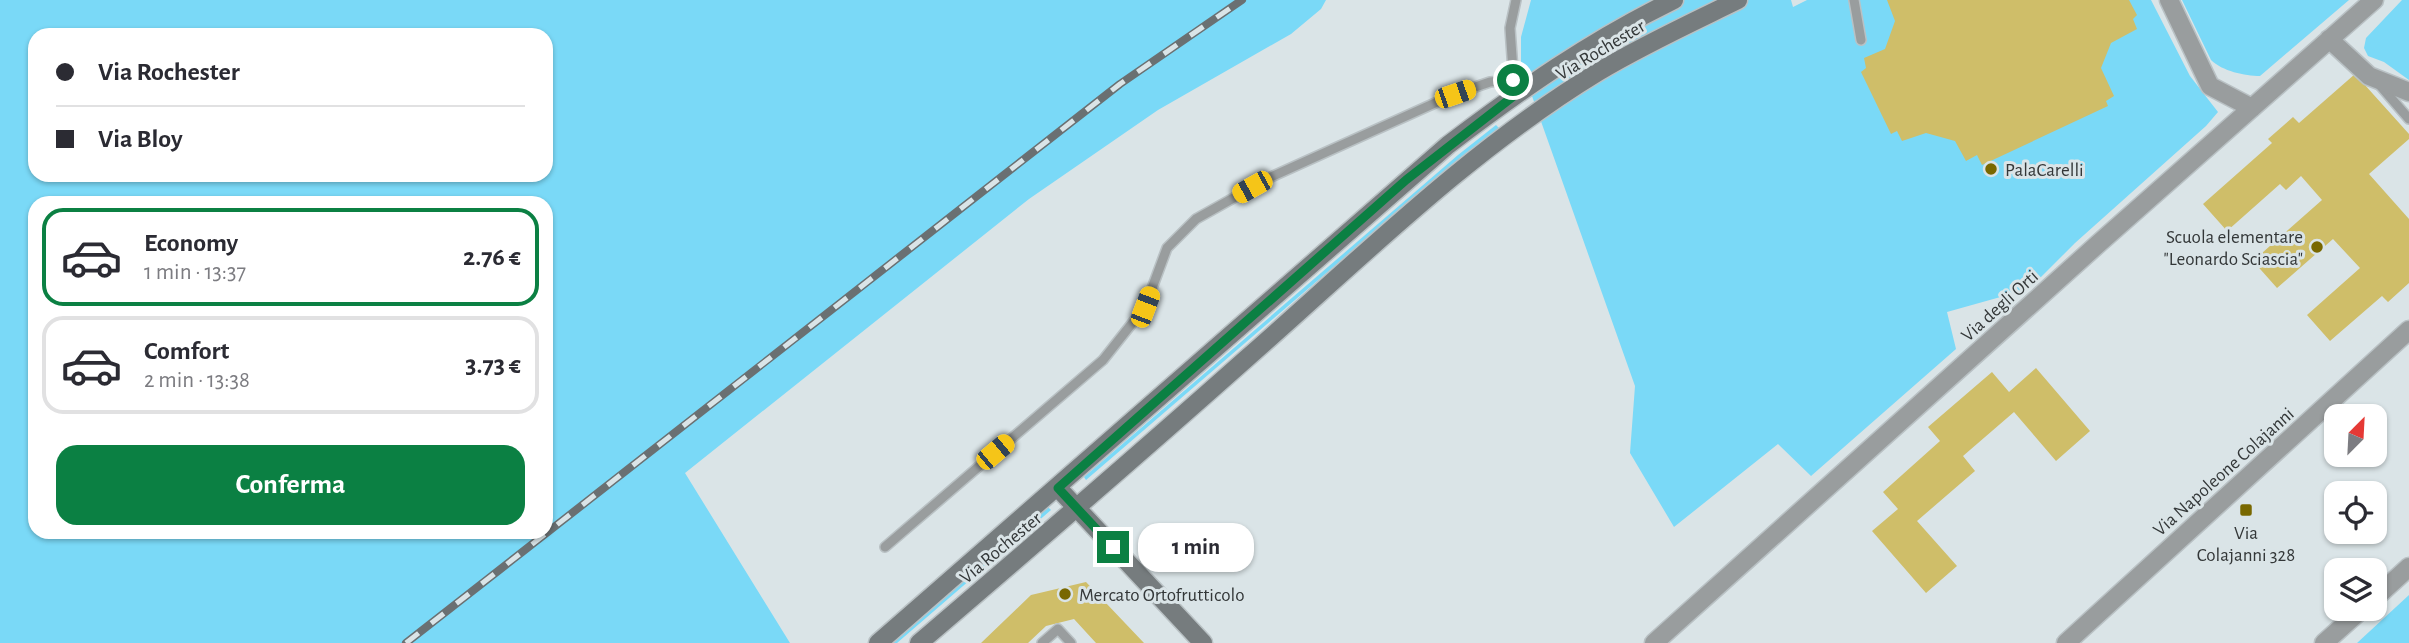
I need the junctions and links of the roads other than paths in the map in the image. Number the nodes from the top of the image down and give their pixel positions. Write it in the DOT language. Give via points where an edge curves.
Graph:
graph roads {
  1 [pos="1516,0"];
  2 [pos="1674,0"];
  3 [pos="1738,0"];
  4 [pos="1854,0"];
  5 [pos="2169,0"];
  6 [pos="2374,0"];
  7 [pos="2329,39"];
  8 [pos="1861,40"];
  9 [pos="2372,77"];
  10 [pos="1514,87"];
  11 [pos="2409,92"];
  12 [pos="2252,108"];
  13 [pos="2409,119"];
  14 [pos="2409,330"];
  15 [pos="1058,488"];
  16 [pos="1077,509"];
  17 [pos="884,547"];
  18 [pos="2409,567"];
  19 [pos="2387,587"];
  20 [pos="2349,621"];
  21 [pos="878,643"];
  22 [pos="919,643"];
  23 [pos="1042,643"];
  24 [pos="1071,643"];
  25 [pos="1203,643"];
  26 [pos="1654,643"];
  27 [pos="2066,643"];
  28 [pos="2324,643"];
  1 -- 10 [label="lane" via="1510,27"];
  2 -- 10 [label="main road, Via Rochester"];
  3 -- 16 [label="main road, Via Rochester" via="1598,72 1466,167"];
  4 -- 8 [label="lane"];
  5 -- 12 [label="street" via="2210,86"];
  6 -- 7 [label="street, Via degli Orti"];
  7 -- 9 [label="street"];
  7 -- 12 [label="street, Via degli Orti"];
  9 -- 11 [label="street"];
  9 -- 13 [label="lane"];
  10 -- 15 [label="main road, Via Rochester"];
  10 -- 17 [label="lane" via="1490,82 1455,94 1271,177 1196,219 1167,248 1145,307 1103,360"];
  12 -- 26 [label="street, Via degli Orti"];
  14 -- 27 [label="street, Via Napoleone Colajanni"];
  15 -- 16 [label="main road"];
  15 -- 21 [label="main road, Via Rochester"];
  16 -- 22 [label="main road, Via Rochester"];
  16 -- 25 [label="main road"];
  18 -- 19 [label="street"];
  20 -- 28 [label="street"];
  23 -- 24 [label="lane" via="1058,629"];
}
